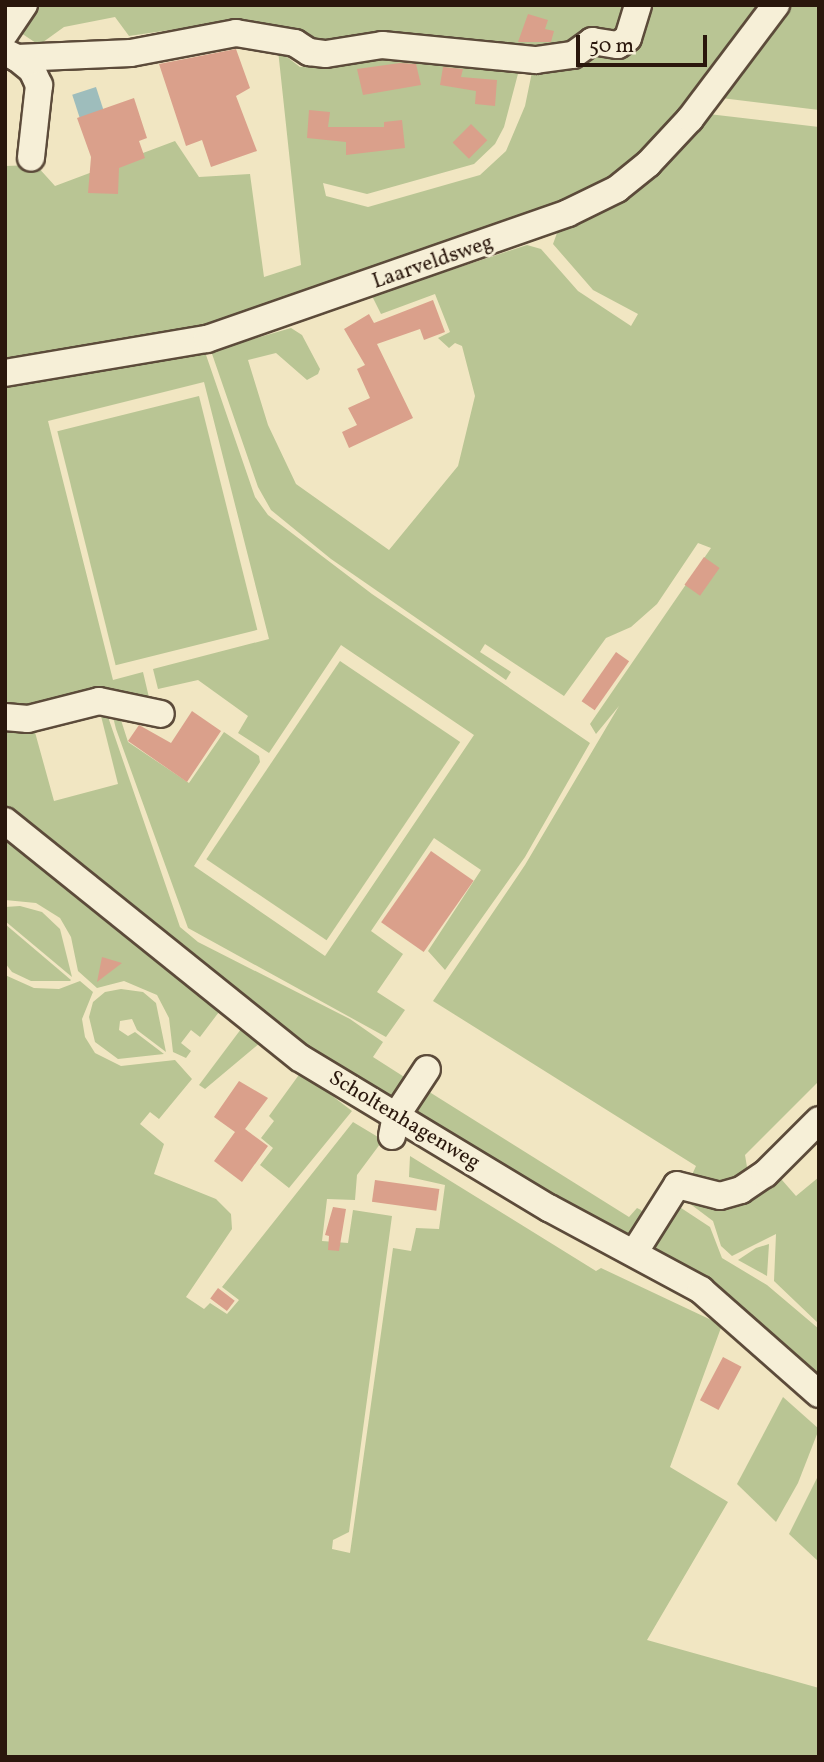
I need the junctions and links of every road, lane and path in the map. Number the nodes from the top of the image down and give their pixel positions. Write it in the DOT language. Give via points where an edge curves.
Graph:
graph roads {
  1 [pos="24,5"];
  2 [pos="638,5"];
  3 [pos="776,5"];
  4 [pos="5,33"];
  5 [pos="11,55"];
  6 [pos="31,158"];
  7 [pos="5,373"];
  8 [pos="161,714"];
  9 [pos="5,717"];
  10 [pos="5,821"];
  11 [pos="427,1069"];
  12 [pos="819,1120"];
  13 [pos="394,1126"];
  14 [pos="635,1253"];
  15 [pos="819,1394"];
  1 -- 4 [label="street"];
  2 -- 5 [label="street" via="628,38 618,45 592,41 573,55 536,60 382,45 327,54 309,52 295,43 236,33 131,53"];
  3 -- 7 [label="street, Laarveldsweg" via="690,119 648,164 617,189 568,213 208,339"];
  5 -- 6 [label="street" via="32,70 39,85"];
  8 -- 9 [label="street" via="99,701 28,719"];
  10 -- 13 [label="street, Scholtenhagenweg" via="300,1058"];
  11 -- 13 [label="street"];
  12 -- 14 [label="street" via="765,1174 741,1190 719,1196 677,1185"];
  13 -- 14 [label="street, Scholtenhagenweg"];
  14 -- 15 [label="street, Scholtenhagenweg" via="721,1304"];
}
